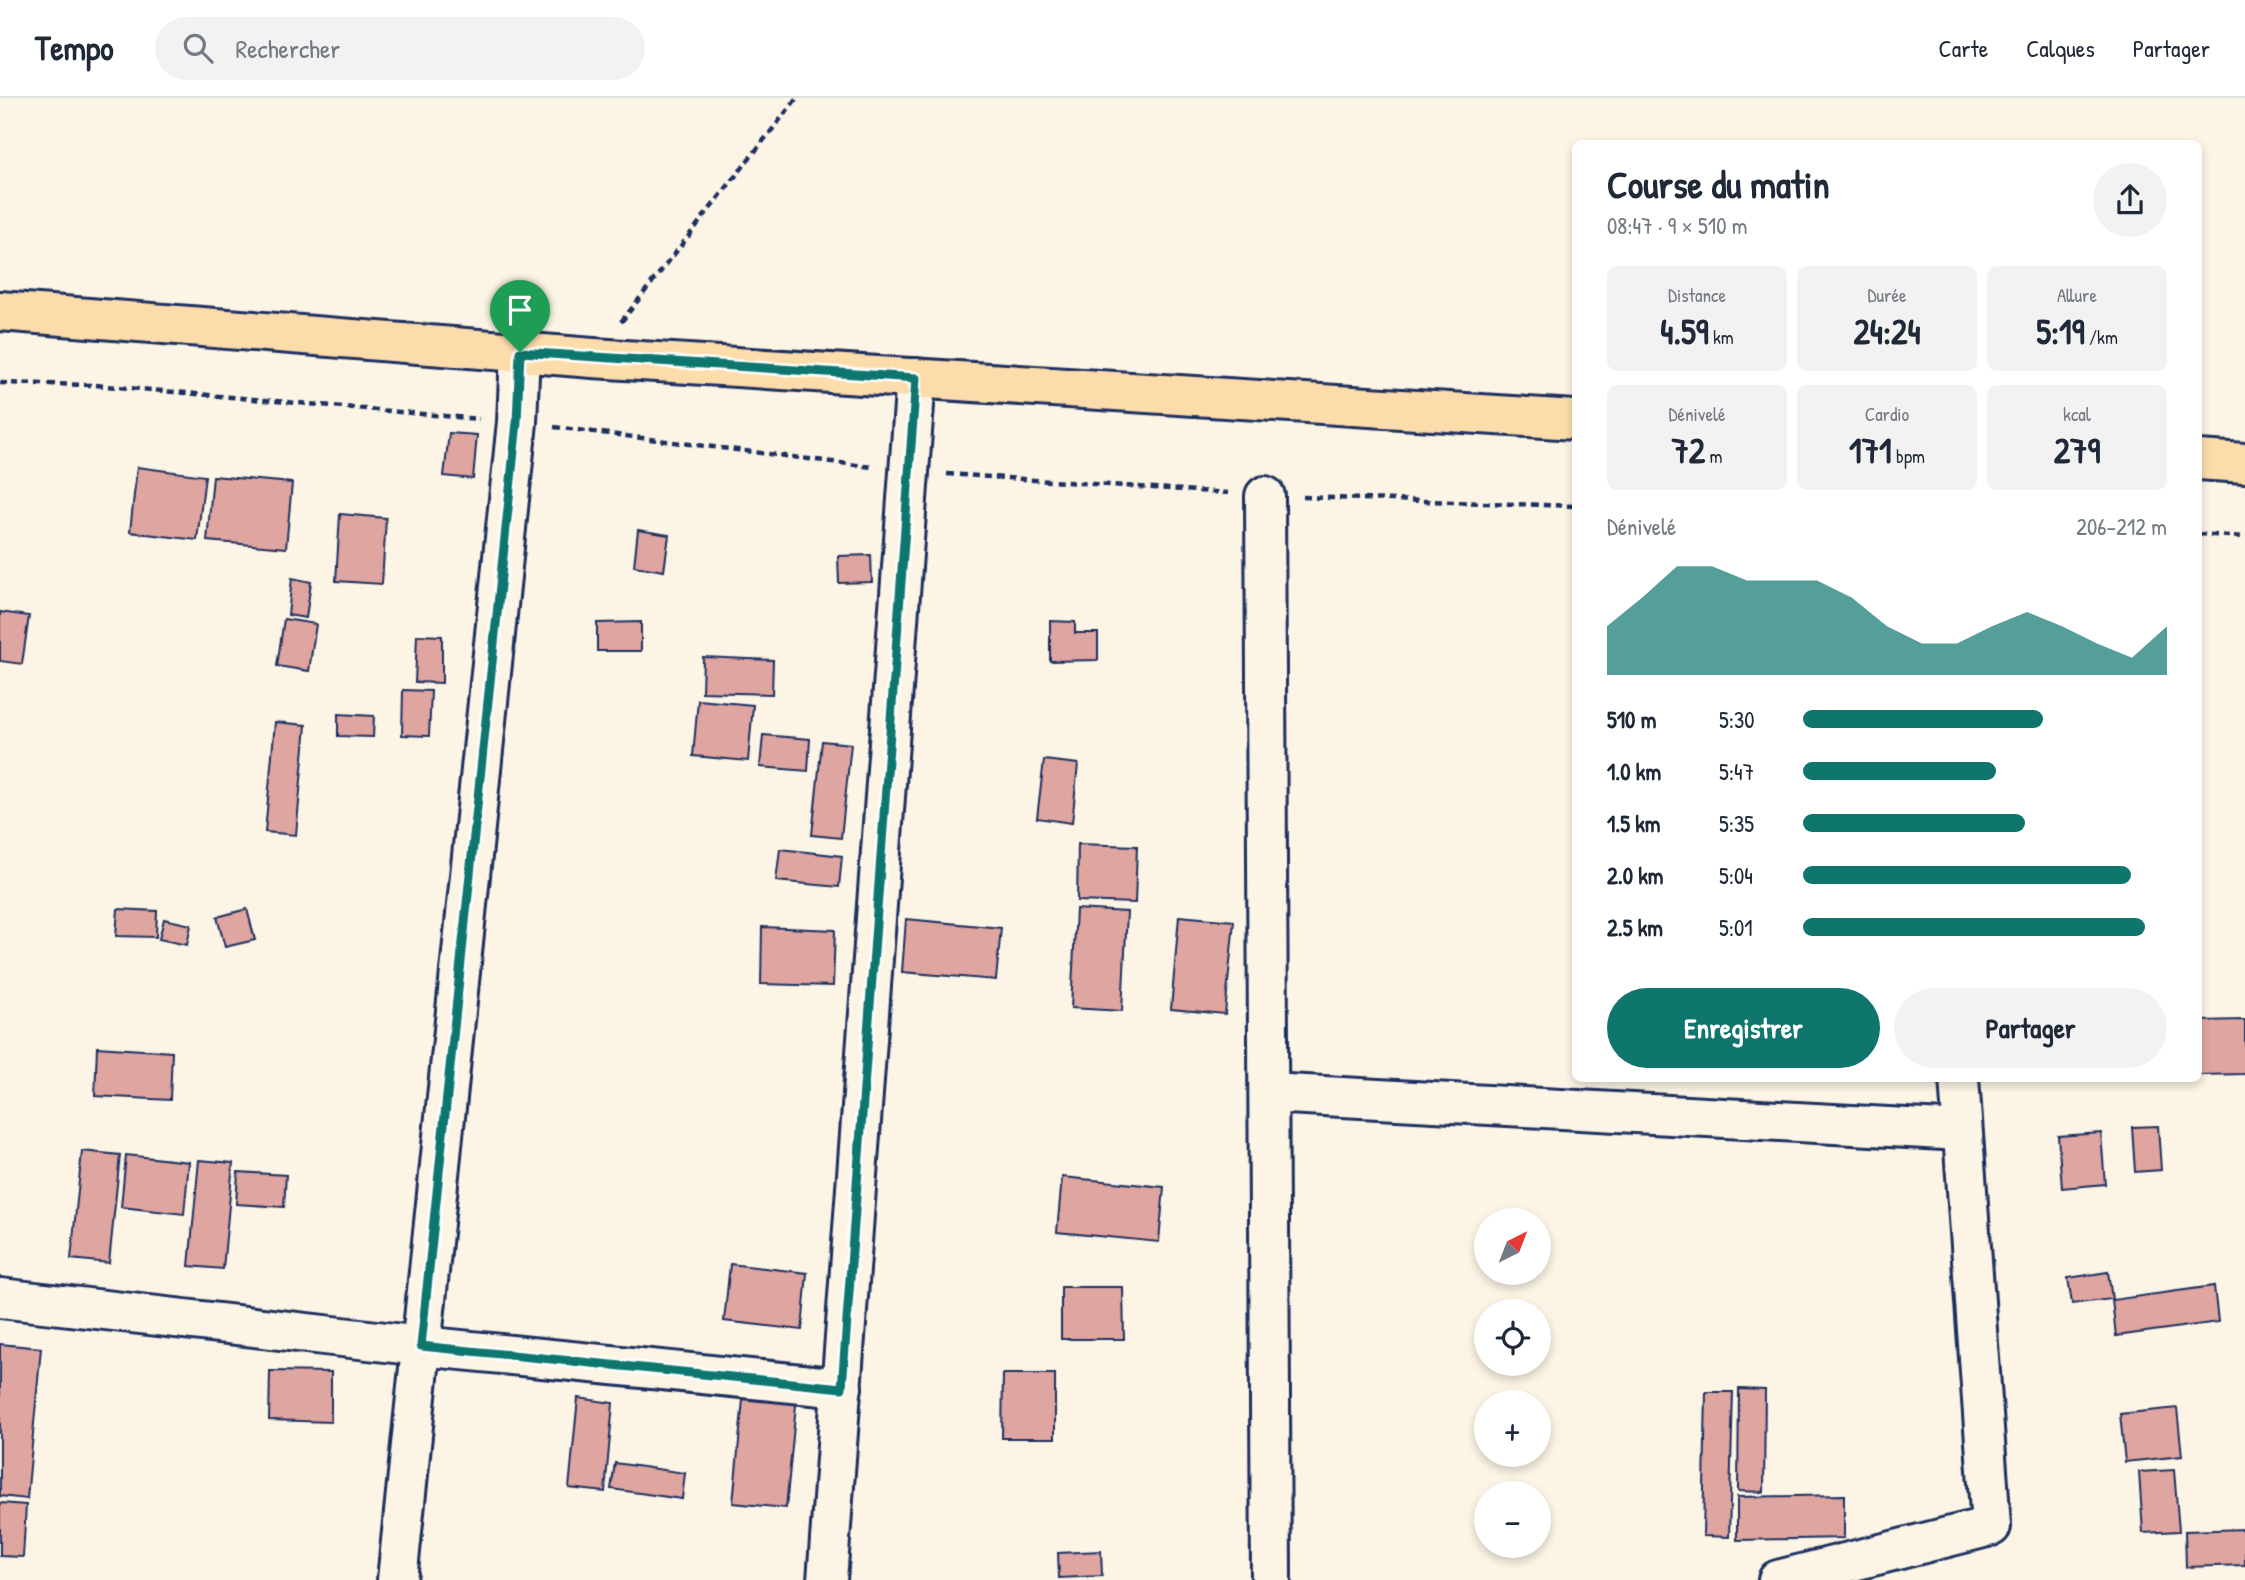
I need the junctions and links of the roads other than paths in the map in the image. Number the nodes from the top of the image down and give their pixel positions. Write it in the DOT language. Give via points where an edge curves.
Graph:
graph roads {
  1 [pos="0,311"];
  2 [pos="520,352"];
  3 [pos="916,378"];
  4 [pos="1572,420"];
  5 [pos="2202,460"];
  6 [pos="2245,463"];
  7 [pos="1265,496"];
  8 [pos="1959,1082"];
  9 [pos="1269,1093"];
  10 [pos="1962,1131"];
  11 [pos="0,1298"];
  12 [pos="421,1346"];
  13 [pos="842,1388"];
  14 [pos="397,1580"];
  15 [pos="827,1580"];
  16 [pos="1271,1580"];
  17 [pos="1778,1580"];
  1 -- 2 [label="main road"];
  2 -- 3 [label="main road"];
  2 -- 12 [label="street" via="517,422"];
  3 -- 4 [label="main road"];
  3 -- 13 [label="street"];
  5 -- 6 [label="main road"];
  7 -- 9 [label="street"];
  8 -- 10 [label="street"];
  9 -- 10 [label="street"];
  9 -- 16 [label="street"];
  10 -- 17 [label="street" via="1992,1526"];
  11 -- 12 [label="street"];
  12 -- 13 [label="street"];
  12 -- 14 [label="street"];
  13 -- 15 [label="street"];
}
